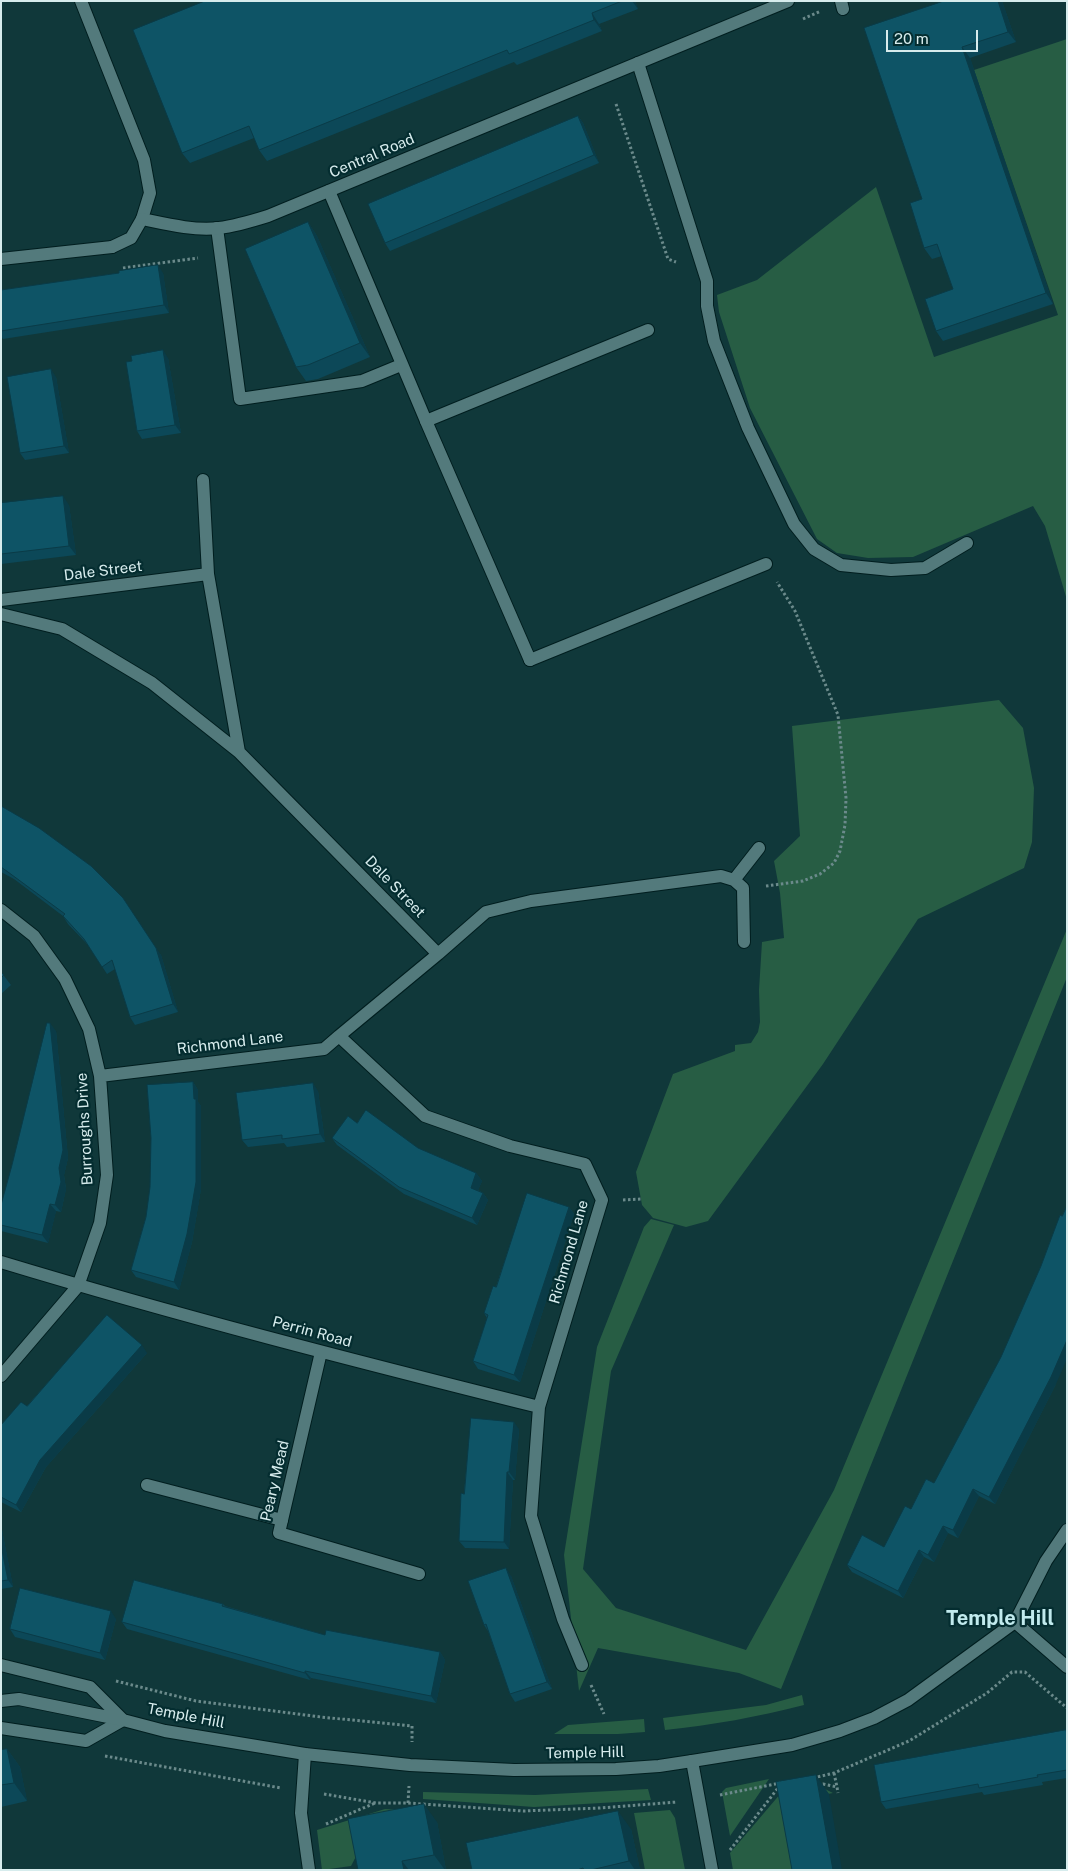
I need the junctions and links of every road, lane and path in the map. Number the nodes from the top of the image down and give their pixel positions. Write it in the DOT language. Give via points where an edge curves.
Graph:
graph roads {
  1 [pos="81,1"];
  2 [pos="783,3"];
  3 [pos="638,63"];
  4 [pos="616,104"];
  5 [pos="330,192"];
  6 [pos="142,219"];
  7 [pos="217,228"];
  8 [pos="1,259"];
  9 [pos="683,264"];
  10 [pos="648,330"];
  11 [pos="401,365"];
  12 [pos="426,421"];
  13 [pos="203,480"];
  14 [pos="966,543"];
  15 [pos="766,564"];
  16 [pos="208,574"];
  17 [pos="1,600"];
  18 [pos="1,614"];
  19 [pos="239,752"];
  20 [pos="759,848"];
  21 [pos="738,884"];
  22 [pos="1,910"];
  23 [pos="744,942"];
  24 [pos="438,954"];
  25 [pos="339,1036"];
  26 [pos="100,1076"];
  27 [pos="1,1262"];
  28 [pos="78,1286"];
  29 [pos="321,1352"];
  30 [pos="1,1376"];
  31 [pos="539,1407"];
  32 [pos="147,1485"];
  33 [pos="282,1520"];
  34 [pos="1067,1530"];
  35 [pos="419,1574"];
  36 [pos="1015,1622"];
  37 [pos="1,1665"];
  38 [pos="582,1665"];
  39 [pos="1067,1667"];
  40 [pos="112,1680"];
  41 [pos="1,1701"];
  42 [pos="1067,1708"];
  43 [pos="604,1714"];
  44 [pos="123,1720"];
  45 [pos="1,1728"];
  46 [pos="412,1750"];
  47 [pos="96,1754"];
  48 [pos="305,1754"];
  49 [pos="692,1761"];
  50 [pos="834,1772"];
  51 [pos="805,1780"];
  52 [pos="788,1782"];
  53 [pos="780,1783"];
  54 [pos="814,1785"];
  55 [pos="837,1787"];
  56 [pos="286,1789"];
  57 [pos="409,1790"];
  58 [pos="787,1790"];
  59 [pos="778,1791"];
  60 [pos="838,1793"];
  61 [pos="329,1795"];
  62 [pos="698,1799"];
  63 [pos="376,1803"];
  64 [pos="408,1803"];
  65 [pos="304,1834"];
  66 [pos="726,1855"];
  67 [pos="309,1870"];
  68 [pos="712,1870"];
  1 -- 6 [label="street" via="144,160 150,193"];
  2 -- 3 [label="street, Central Road"];
  3 -- 5 [label="street, Central Road"];
  3 -- 14 [label="street" via="707,281 707,306 714,341 748,428 794,524 814,549 841,565 890,570 924,568"];
  4 -- 9 [label="path" via="668,259"];
  5 -- 7 [label="street, Central Road" via="268,216"];
  5 -- 11 [label="street"];
  6 -- 7 [label="street, Central Road"];
  6 -- 8 [label="street" via="131,238 112,247"];
  7 -- 11 [label="street" via="240,399 362,381"];
  10 -- 12 [label="street"];
  11 -- 12 [label="street"];
  12 -- 15 [label="street" via="530,660"];
  13 -- 16 [label="street"];
  15 -- 21 [label="path" via="795,611 838,715 846,798 845,825 834,863 820,874 803,881"];
  16 -- 17 [label="street, Dale Street"];
  16 -- 19 [label="street"];
  18 -- 19 [label="street, Dale Street" via="62,629 152,683"];
  19 -- 24 [label="street, Dale Street"];
  20 -- 21 [label="street"];
  21 -- 23 [label="street"];
  21 -- 24 [label="street" via="721,876 531,901 486,912"];
  22 -- 26 [label="street, Burroughs Drive" via="34,936 65,979 89,1029"];
  24 -- 25 [label="street"];
  25 -- 26 [label="street, Richmond Lane" via="324,1049"];
  25 -- 31 [label="street, Richmond Lane" via="425,1116 510,1146 585,1164 602,1200"];
  26 -- 28 [label="street, Burroughs Drive" via="107,1175 100,1223"];
  27 -- 28 [label="street, Perrin Road"];
  28 -- 29 [label="street, Perrin Road"];
  28 -- 30 [label="street, Burroughs Drive"];
  29 -- 31 [label="street, Perrin Road"];
  29 -- 33 [label="street, Peary Mead"];
  31 -- 38 [label="street, Richmond Lane" via="531,1516 563,1619"];
  32 -- 33 [label="street"];
  33 -- 35 [label="street, Peary Mead" via="279,1533"];
  34 -- 36 [label="street" via="1046,1561"];
  36 -- 39 [label="street"];
  36 -- 49 [label="street, Temple Hill" via="908,1700 874,1718 792,1745"];
  37 -- 44 [label="street" via="90,1687"];
  38 -- 43 [label="path"];
  40 -- 46 [label="path" via="196,1701 412,1726"];
  41 -- 44 [label="street, Temple Hill" via="19,1699"];
  42 -- 50 [label="path" via="1025,1672 1012,1672 987,1693 909,1741"];
  44 -- 45 [label="street" via="86,1741"];
  44 -- 48 [label="street, Temple Hill" via="165,1731"];
  47 -- 56 [label="path"];
  48 -- 49 [label="street, Temple Hill" via="410,1765 514,1770 616,1769"];
  48 -- 65 [label="street" via="301,1813"];
  49 -- 62 [label="street"];
  50 -- 51 [label="path"];
  50 -- 55 [label="path"];
  52 -- 53 [label="path"];
  53 -- 59 [label="path"];
  53 -- 62 [label="path"];
  54 -- 55 [label="path"];
  55 -- 60 [label="path"];
  57 -- 64 [label="path"];
  58 -- 59 [label="path"];
  59 -- 66 [label="path"];
  61 -- 63 [label="path"];
  62 -- 64 [label="path" via="523,1812"];
  62 -- 68 [label="street"];
  63 -- 64 [label="path"];
  63 -- 65 [label="path"];
  65 -- 67 [label="street"];
}
